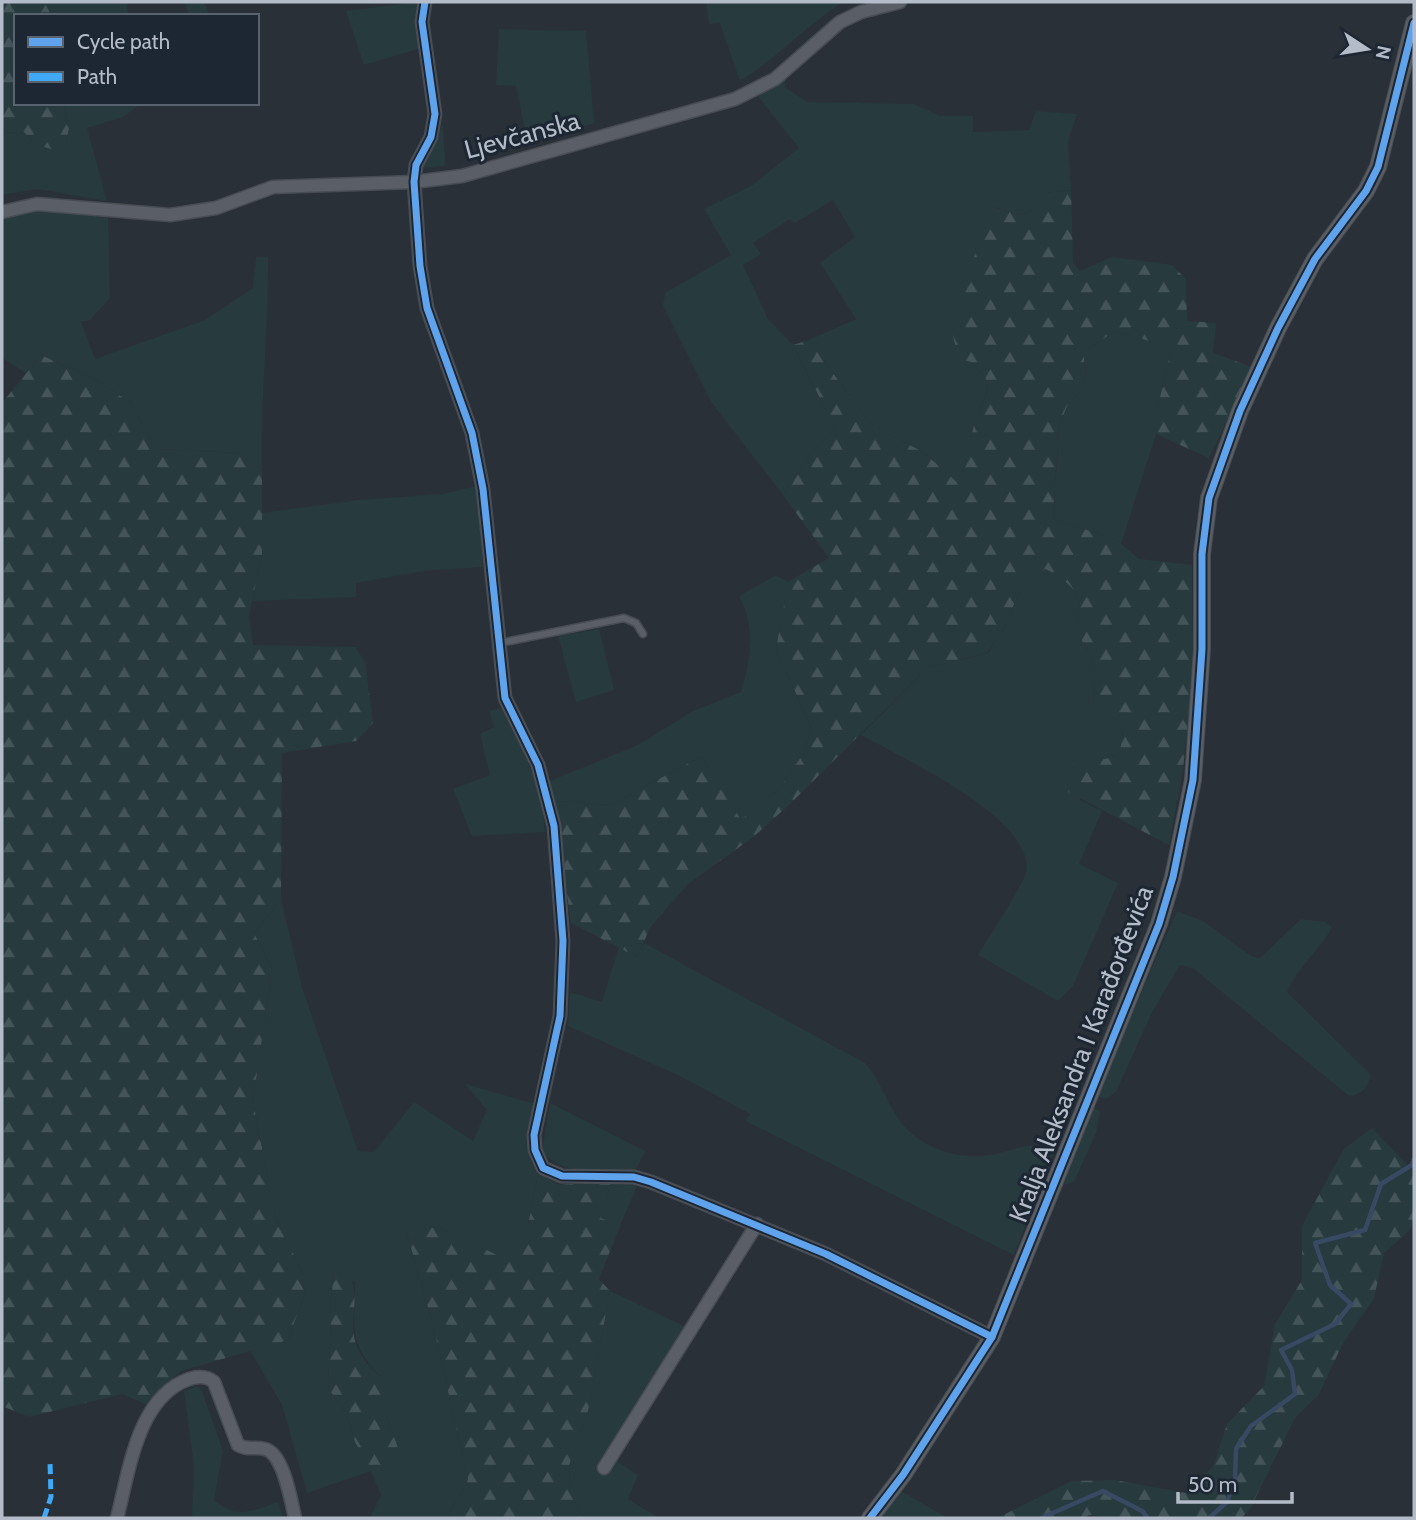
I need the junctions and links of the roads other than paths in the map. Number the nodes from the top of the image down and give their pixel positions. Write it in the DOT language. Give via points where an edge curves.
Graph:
graph roads {
  1 [pos="425,2"];
  2 [pos="901,2"];
  3 [pos="1414,23"];
  4 [pos="414,182"];
  5 [pos="2,212"];
  6 [pos="643,634"];
  7 [pos="498,643"];
  8 [pos="757,1224"];
  9 [pos="992,1337"];
  10 [pos="604,1468"];
  11 [pos="117,1518"];
  12 [pos="295,1518"];
  13 [pos="870,1518"];
  1 -- 4 [label="street" via="422,22 435,114"];
  2 -- 4 [label="street, Ljevčanska" via="840,22 775,79 715,107 461,176"];
  3 -- 9 [label="street, Kralja Aleksandra I Karađorđevića" via="1378,167 1366,191 1315,259 1278,328 1216,476 1202,554 1202,649 1193,780 1173,877"];
  4 -- 5 [label="street, Ljevčanska" via="273,187 209,210 170,215 37,204"];
  4 -- 7 [label="street" via="427,308 472,433 483,489"];
  6 -- 7 [label="lane" via="636,622 624,618"];
  7 -- 8 [label="street" via="505,698 538,765 556,851 563,941 561,1016 534,1135 539,1162 562,1176 651,1182"];
  8 -- 9 [label="street"];
  8 -- 10 [label="street"];
  9 -- 13 [label="street, Kralja Aleksandra I Karađorđevića"];
  11 -- 12 [label="street" via="146,1420 175,1387 209,1377 238,1444 264,1449 278,1459"];
}
